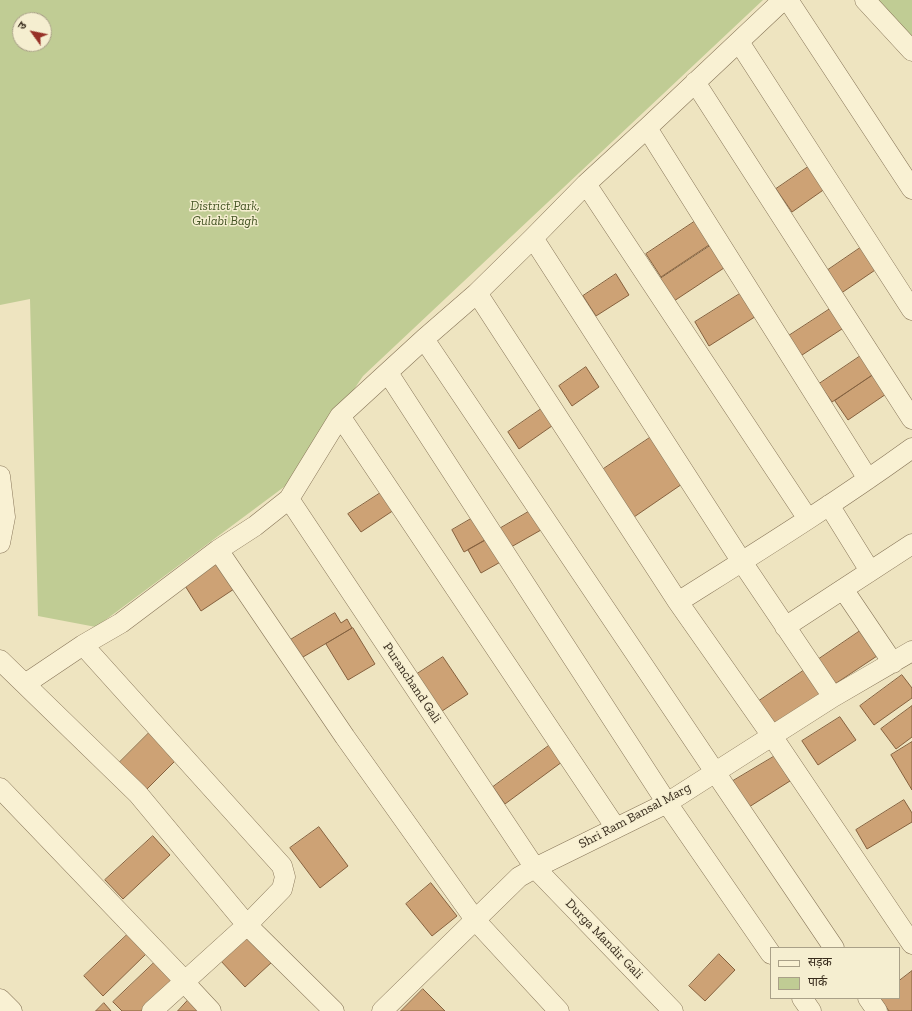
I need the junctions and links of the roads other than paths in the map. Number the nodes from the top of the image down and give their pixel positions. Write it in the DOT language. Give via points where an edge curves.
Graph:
graph roads {
  1 [pos="783,0"];
  2 [pos="788,0"];
  3 [pos="865,0"];
  4 [pos="739,42"];
  5 [pos="912,51"];
  6 [pos="695,82"];
  7 [pos="647,128"];
  8 [pos="586,184"];
  9 [pos="912,189"];
  10 [pos="533,238"];
  11 [pos="477,293"];
  12 [pos="912,310"];
  13 [pos="424,339"];
  14 [pos="388,373"];
  15 [pos="340,416"];
  16 [pos="912,419"];
  17 [pos="912,448"];
  18 [pos="0,476"];
  19 [pos="868,479"];
  20 [pos="289,499"];
  21 [pos="829,505"];
  22 [pos="808,519"];
  23 [pos="0,543"];
  24 [pos="912,544"];
  25 [pos="218,550"];
  26 [pos="742,562"];
  27 [pos="870,571"];
  28 [pos="843,589"];
  29 [pos="678,602"];
  30 [pos="785,627"];
  31 [pos="83,644"];
  32 [pos="906,659"];
  33 [pos="0,660"];
  34 [pos="24,684"];
  35 [pos="833,697"];
  36 [pos="772,736"];
  37 [pos="715,772"];
  38 [pos="0,788"];
  39 [pos="667,803"];
  40 [pos="616,828"];
  41 [pos="535,868"];
  42 [pos="476,921"];
  43 [pos="247,925"];
  44 [pos="912,944"];
  45 [pos="833,947"];
  46 [pos="770,953"];
  47 [pos="184,982"];
  48 [pos="0,999"];
  49 [pos="803,999"];
  50 [pos="869,999"];
  51 [pos="12,1011"];
  52 [pos="152,1011"];
  53 [pos="211,1011"];
  54 [pos="334,1011"];
  55 [pos="382,1011"];
  56 [pos="559,1011"];
  57 [pos="673,1011"];
  58 [pos="811,1011"];
  59 [pos="877,1011"];
  1 -- 4 [label="street"];
  2 -- 9 [label="street"];
  3 -- 5 [label="street"];
  4 -- 6 [label="street"];
  4 -- 12 [label="street"];
  6 -- 7 [label="street"];
  6 -- 16 [label="street"];
  7 -- 8 [label="street"];
  7 -- 19 [label="street"];
  8 -- 10 [label="street"];
  8 -- 22 [label="street"];
  10 -- 11 [label="street"];
  10 -- 26 [label="street"];
  11 -- 13 [label="street"];
  11 -- 29 [label="street"];
  13 -- 14 [label="street"];
  13 -- 37 [label="street"];
  14 -- 15 [label="street"];
  14 -- 39 [label="street"];
  15 -- 20 [label="street"];
  15 -- 40 [label="street"];
  17 -- 19 [label="street"];
  18 -- 23 [label="street" via="5,517"];
  19 -- 21 [label="street"];
  20 -- 25 [label="street" via="255,526"];
  20 -- 41 [label="street, Puranchand Gali"];
  21 -- 22 [label="street"];
  21 -- 27 [label="street"];
  22 -- 26 [label="street"];
  24 -- 27 [label="street"];
  25 -- 31 [label="street" via="121,623"];
  25 -- 42 [label="street" via="345,737"];
  26 -- 29 [label="street"];
  26 -- 30 [label="street"];
  27 -- 28 [label="street"];
  28 -- 30 [label="street"];
  28 -- 32 [label="street"];
  29 -- 36 [label="street"];
  30 -- 35 [label="street"];
  31 -- 34 [label="street"];
  31 -- 43 [label="street" via="282,866 285,877 282,889"];
  32 -- 35 [label="street, Shri Ram Bansal Marg"];
  33 -- 34 [label="street"];
  34 -- 43 [label="street" via="138,794"];
  35 -- 36 [label="street, Shri Ram Bansal Marg"];
  36 -- 37 [label="street, Shri Ram Bansal Marg"];
  36 -- 44 [label="street"];
  37 -- 39 [label="street, Shri Ram Bansal Marg"];
  37 -- 45 [label="street"];
  38 -- 47 [label="street"];
  39 -- 40 [label="street, Shri Ram Bansal Marg"];
  39 -- 46 [label="street"];
  40 -- 41 [label="street, Shri Ram Bansal Marg"];
  41 -- 42 [label="street, Shri Ram Bansal Marg" via="519,877"];
  41 -- 57 [label="street, Durga Mandir Gali"];
  42 -- 55 [label="street, Shri Ram Bansal Marg"];
  42 -- 56 [label="street"];
  43 -- 47 [label="street"];
  43 -- 54 [label="street"];
  47 -- 52 [label="street"];
  47 -- 53 [label="street"];
  48 -- 51 [label="street"];
  49 -- 58 [label="street"];
  50 -- 59 [label="street"];
}
